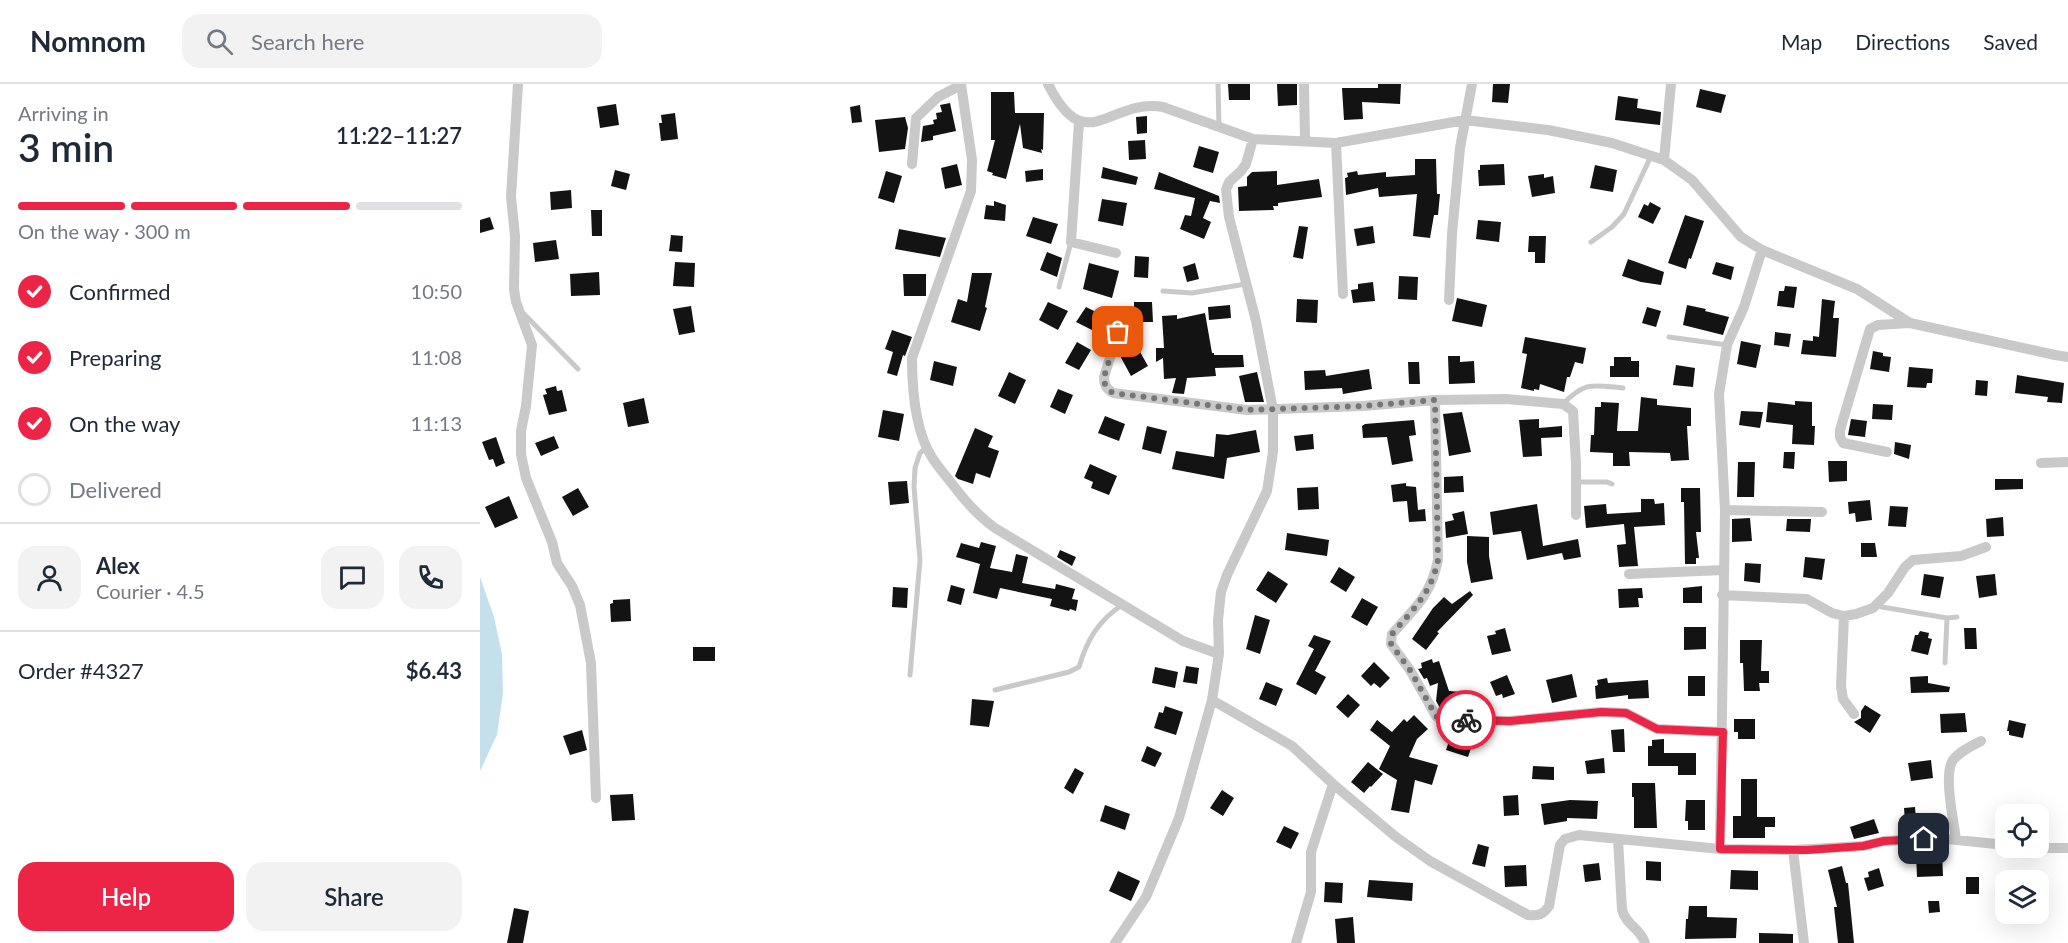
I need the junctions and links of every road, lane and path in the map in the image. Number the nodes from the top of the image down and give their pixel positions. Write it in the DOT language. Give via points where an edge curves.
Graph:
graph roads {
  1 [pos="518,84"];
  2 [pos="961,84"];
  3 [pos="1048,84"];
  4 [pos="1218,84"];
  5 [pos="1304,84"];
  6 [pos="1472,84"];
  7 [pos="1671,84"];
  8 [pos="1465,120"];
  9 [pos="1079,122"];
  10 [pos="1218,128"];
  11 [pos="1253,139"];
  12 [pos="1305,140"];
  13 [pos="1335,143"];
  14 [pos="1651,156"];
  15 [pos="1664,160"];
  16 [pos="912,164"];
  17 [pos="1071,242"];
  18 [pos="1591,242"];
  19 [pos="1762,250"];
  20 [pos="1116,253"];
  21 [pos="1246,284"];
  22 [pos="1059,287"];
  23 [pos="1163,291"];
  24 [pos="1343,294"];
  25 [pos="1449,300"];
  26 [pos="520,313"];
  27 [pos="1910,323"];
  28 [pos="1118,332"];
  29 [pos="1669,338"];
  30 [pos="1727,345"];
  31 [pos="2068,357"];
  32 [pos="578,369"];
  33 [pos="1623,388"];
  34 [pos="1435,400"];
  35 [pos="1563,404"];
  36 [pos="1272,410"];
  37 [pos="927,447"];
  38 [pos="1887,453"];
  39 [pos="2068,462"];
  40 [pos="2041,464"];
  41 [pos="1576,482"];
  42 [pos="1612,484"];
  43 [pos="1725,510"];
  44 [pos="1822,512"];
  45 [pos="1576,515"];
  46 [pos="1986,547"];
  47 [pos="1723,570"];
  48 [pos="1629,574"];
  49 [pos="1722,595"];
  50 [pos="1877,604"];
  51 [pos="1122,605"];
  52 [pos="1844,616"];
  53 [pos="1957,617"];
  54 [pos="1947,618"];
  55 [pos="1219,654"];
  56 [pos="1945,663"];
  57 [pos="910,675"];
  58 [pos="994,690"];
  59 [pos="1212,700"];
  60 [pos="1854,714"];
  61 [pos="1723,732"];
  62 [pos="1981,741"];
  63 [pos="1333,784"];
  64 [pos="596,798"];
  65 [pos="1618,839"];
  66 [pos="1956,840"];
  67 [pos="1995,844"];
  68 [pos="2049,848"];
  69 [pos="2068,848"];
  70 [pos="1720,849"];
  71 [pos="1793,850"];
  72 [pos="1115,943"];
  73 [pos="1296,943"];
  74 [pos="1644,943"];
  75 [pos="1804,943"];
  1 -- 26 [label="street" via="511,197 514,289"];
  2 -- 16 [label="street" via="938,97 916,118"];
  2 -- 37 [label="street" via="972,160 970,190 912,358 917,409"];
  3 -- 9 [label="street" via="1062,107"];
  4 -- 10 [label="lane"];
  5 -- 12 [label="street"];
  6 -- 8 [label="street"];
  7 -- 15 [label="street"];
  8 -- 13 [label="street"];
  8 -- 14 [label="street" via="1570,134"];
  8 -- 25 [label="street"];
  9 -- 10 [label="street" via="1095,123 1154,105"];
  9 -- 17 [label="street"];
  10 -- 11 [label="street"];
  11 -- 12 [label="street"];
  11 -- 21 [label="street" via="1246,164 1226,190"];
  12 -- 13 [label="street"];
  13 -- 24 [label="street"];
  14 -- 15 [label="street"];
  14 -- 18 [label="lane" via="1624,214"];
  15 -- 19 [label="street" via="1692,180 1741,237"];
  17 -- 20 [label="street"];
  17 -- 22 [label="lane"];
  19 -- 27 [label="street" via="1857,289"];
  19 -- 30 [label="street"];
  21 -- 23 [label="lane" via="1192,292"];
  21 -- 36 [label="street"];
  26 -- 32 [label="lane"];
  26 -- 64 [label="street" via="532,345 521,454 557,563 580,605 591,663"];
  27 -- 31 [label="street"];
  27 -- 38 [label="street" via="1870,329 1840,430 1844,443"];
  28 -- 36 [label="street" via="1104,377 1104,384 1113,393"];
  29 -- 30 [label="lane"];
  30 -- 43 [label="street" via="1719,394"];
  33 -- 35 [label="lane" via="1583,387"];
  34 -- 35 [label="street" via="1506,399"];
  34 -- 36 [label="street"];
  34 -- 61 [label="street" via="1436,573 1426,596 1390,640 1436,716 1441,720 1510,721 1626,713 1657,729"];
  35 -- 41 [label="street" via="1573,411"];
  36 -- 55 [label="street" via="1274,452 1267,491 1221,592"];
  37 -- 51 [label="street" via="983,519"];
  37 -- 57 [label="lane" via="920,453 914,477 920,560"];
  39 -- 40 [label="street"];
  41 -- 42 [label="lane"];
  41 -- 45 [label="street"];
  43 -- 44 [label="street"];
  43 -- 47 [label="street"];
  46 -- 50 [label="street" via="1961,556 1913,560"];
  47 -- 48 [label="street"];
  47 -- 49 [label="street"];
  49 -- 52 [label="street" via="1807,599"];
  49 -- 61 [label="street"];
  50 -- 52 [label="street"];
  50 -- 54 [label="lane"];
  51 -- 55 [label="street" via="1183,641"];
  51 -- 58 [label="lane" via="1106,615 1086,646 1079,667"];
  52 -- 60 [label="street" via="1841,686 1843,699"];
  53 -- 54 [label="lane"];
  54 -- 56 [label="lane"];
  55 -- 59 [label="street"];
  59 -- 63 [label="street" via="1292,746"];
  59 -- 72 [label="street" via="1179,818 1146,897"];
  61 -- 70 [label="street"];
  62 -- 66 [label="street" via="1960,753 1949,773"];
  63 -- 65 [label="street" via="1430,861 1528,915 1538,916 1549,906 1560,845 1565,839 1588,835"];
  63 -- 73 [label="street" via="1311,852 1311,892"];
  65 -- 70 [label="street"];
  65 -- 74 [label="street" via="1622,910 1624,918 1643,936"];
  66 -- 67 [label="street"];
  66 -- 71 [label="street" via="1884,841"];
  68 -- 69 [label="street"];
  70 -- 71 [label="street"];
  71 -- 75 [label="street"];
}
